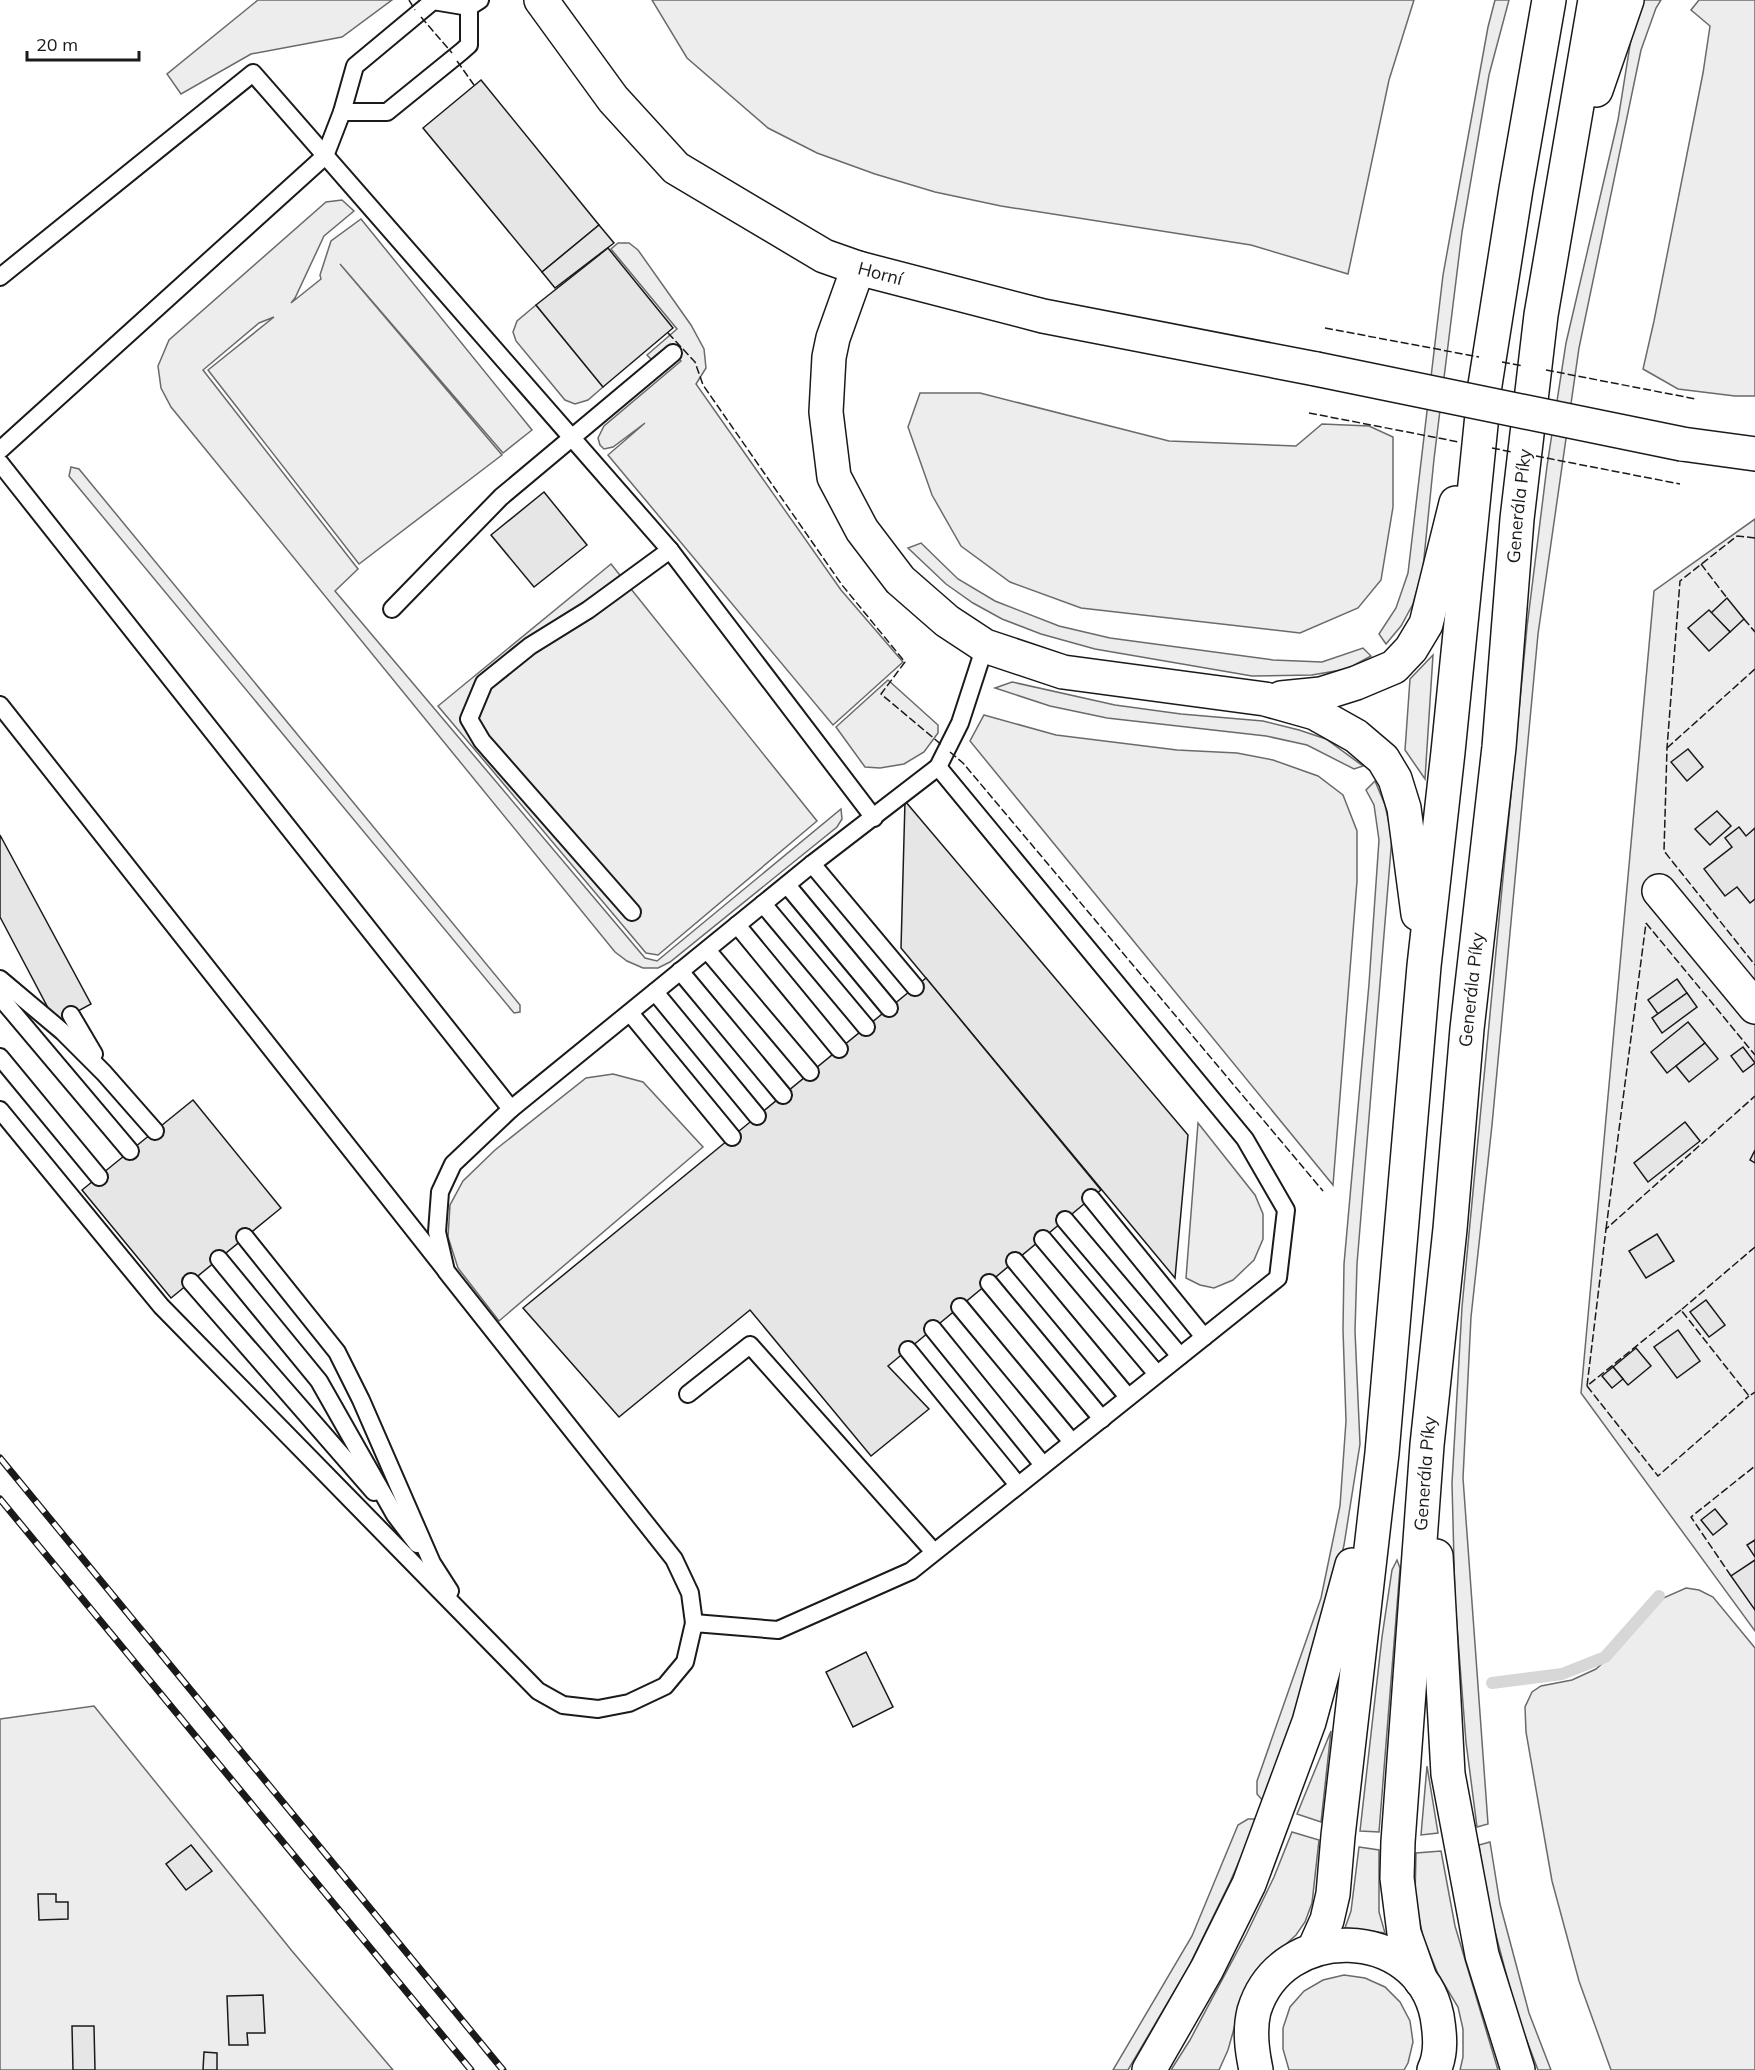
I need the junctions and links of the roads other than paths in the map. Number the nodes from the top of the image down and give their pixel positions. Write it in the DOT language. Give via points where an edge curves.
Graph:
graph roads {
  1 [pos="541,0"];
  2 [pos="1549,0"];
  3 [pos="1595,0"];
  4 [pos="1627,0"];
  5 [pos="475,3"];
  6 [pos="342,112"];
  7 [pos="325,156"];
  8 [pos="1560,197"];
  9 [pos="858,268"];
  10 [pos="0,277"];
  11 [pos="673,353"];
  12 [pos="1485,385"];
  13 [pos="571,437"];
  14 [pos="0,450"];
  15 [pos="1755,454"];
  16 [pos="0,463"];
  17 [pos="670,550"];
  18 [pos="392,609"];
  19 [pos="985,646"];
  20 [pos="1264,699"];
  21 [pos="0,705"];
  22 [pos="938,767"];
  23 [pos="874,818"];
  24 [pos="812,864"];
  25 [pos="787,885"];
  26 [pos="1659,891"];
  27 [pos="763,904"];
  28 [pos="632,912"];
  29 [pos="737,926"];
  30 [pos="707,950"];
  31 [pos="1424,966"];
  32 [pos="680,971"];
  33 [pos="0,979"];
  34 [pos="915,987"];
  35 [pos="655,992"];
  36 [pos="0,997"];
  37 [pos="1755,1007"];
  38 [pos="889,1008"];
  39 [pos="630,1013"];
  40 [pos="71,1015"];
  41 [pos="866,1027"];
  42 [pos="839,1049"];
  43 [pos="0,1057"];
  44 [pos="810,1072"];
  45 [pos="104,1073"];
  46 [pos="783,1095"];
  47 [pos="511,1109"];
  48 [pos="0,1110"];
  49 [pos="757,1116"];
  50 [pos="155,1131"];
  51 [pos="732,1137"];
  52 [pos="129,1151"];
  53 [pos="99,1177"];
  54 [pos="1091,1198"];
  55 [pos="1065,1220"];
  56 [pos="245,1237"];
  57 [pos="1043,1239"];
  58 [pos="219,1259"];
  59 [pos="1015,1261"];
  60 [pos="446,1271"];
  61 [pos="191,1282"];
  62 [pos="989,1283"];
  63 [pos="960,1307"];
  64 [pos="933,1329"];
  65 [pos="1204,1337"];
  66 [pos="908,1350"];
  67 [pos="1180,1356"];
  68 [pos="1157,1374"];
  69 [pos="688,1394"];
  70 [pos="1128,1397"];
  71 [pos="1102,1419"];
  72 [pos="1072,1442"];
  73 [pos="1427,1445"];
  74 [pos="1382,1453"];
  75 [pos="1043,1465"];
  76 [pos="1018,1485"];
  77 [pos="394,1515"];
  78 [pos="934,1552"];
  79 [pos="432,1563"];
  80 [pos="468,1620"];
  81 [pos="694,1623"];
  82 [pos="1314,1949"];
  83 [pos="1421,1981"];
  84 [pos="1149,2070"];
  85 [pos="1256,2070"];
  86 [pos="1434,2070"];
  87 [pos="1518,2070"];
  1 -- 9 [label="main road, Horní" via="613,99 676,168 824,256"];
  2 -- 12 [label="main road"];
  3 -- 8 [label="main road, Generála Píky"];
  4 -- 8 [label="main road"];
  5 -- 6 [label="lane" via="433,1 424,8 355,66"];
  5 -- 6 [label="lane" via="469,45 387,112"];
  6 -- 7 [label="lane"];
  7 -- 10 [label="lane" via="253,73"];
  7 -- 13 [label="lane"];
  7 -- 14 [label="lane"];
  8 -- 73 [label="main road, Generála Píky" via="1540,315 1518,508 1499,747"];
  9 -- 15 [label="main road, Horní, bridge" via="1043,316 1682,444"];
  9 -- 19 [label="main road" via="829,357 826,412 834,477 862,530 900,580 947,621"];
  11 -- 13 [label="lane"];
  12 -- 20 [label="main road" via="1434,597 1426,624 1411,649 1394,667 1356,683 1321,694"];
  12 -- 31 [label="main road"];
  13 -- 17 [label="lane"];
  13 -- 18 [label="lane" via="501,497"];
  16 -- 47 [label="lane"];
  17 -- 23 [label="lane"];
  17 -- 28 [label="lane" via="484,683 469,719 482,741"];
  19 -- 20 [label="main road" via="1063,672"];
  19 -- 22 [label="lane" via="960,723"];
  20 -- 31 [label="main road" via="1316,713 1356,736 1383,759 1395,779 1404,808"];
  21 -- 60 [label="lane"];
  22 -- 23 [label="lane"];
  22 -- 65 [label="lane" via="1245,1139 1286,1210 1278,1278"];
  23 -- 24 [label="lane"];
  24 -- 25 [label="lane"];
  24 -- 34 [label="lane"];
  25 -- 27 [label="lane"];
  25 -- 38 [label="lane"];
  26 -- 37 [label="main road"];
  27 -- 29 [label="lane"];
  27 -- 41 [label="lane"];
  29 -- 30 [label="lane"];
  29 -- 42 [label="lane"];
  30 -- 32 [label="lane"];
  30 -- 44 [label="lane"];
  31 -- 74 [label="main road"];
  32 -- 35 [label="lane"];
  32 -- 46 [label="lane"];
  33 -- 45 [label="lane"];
  35 -- 39 [label="lane"];
  35 -- 49 [label="lane"];
  36 -- 52 [label="lane"];
  39 -- 47 [label="lane"];
  39 -- 51 [label="lane"];
  40 -- 45 [label="lane"];
  43 -- 53 [label="lane"];
  45 -- 50 [label="lane"];
  47 -- 60 [label="lane" via="453,1164 440,1192 437,1232"];
  48 -- 80 [label="lane" via="161,1306"];
  54 -- 65 [label="lane"];
  55 -- 67 [label="lane"];
  56 -- 79 [label="lane" via="337,1353 362,1400"];
  57 -- 68 [label="lane"];
  58 -- 77 [label="lane" via="319,1381"];
  59 -- 70 [label="lane"];
  60 -- 81 [label="lane" via="674,1559 690,1593"];
  61 -- 77 [label="lane"];
  62 -- 71 [label="lane"];
  63 -- 72 [label="lane"];
  64 -- 75 [label="lane"];
  65 -- 67 [label="lane"];
  66 -- 76 [label="lane"];
  67 -- 68 [label="lane"];
  68 -- 70 [label="lane"];
  69 -- 78 [label="lane" via="750,1345"];
  70 -- 71 [label="lane"];
  71 -- 72 [label="lane"];
  72 -- 75 [label="lane"];
  73 -- 83 [label="main road, Generála Píky" via="1397,1878 1404,1933"];
  73 -- 87 [label="main road" via="1448,1774 1482,1955"];
  74 -- 82 [label="main road" via="1333,1894"];
  74 -- 84 [label="main road" via="1309,1722 1264,1845 1207,1969"];
  75 -- 76 [label="lane"];
  76 -- 78 [label="lane"];
  77 -- 79 [label="lane"];
  78 -- 81 [label="lane" via="910,1571 778,1630"];
  79 -- 80 [label="lane"];
  80 -- 81 [label="lane" via="538,1691 563,1704 598,1709 629,1703 665,1686 685,1662"];
  82 -- 83 [label="main road" via="1344,1944 1372,1947 1400,1960"];
  82 -- 85 [label="main road" via="1288,1964 1267,1984 1254,2011 1251,2041"];
  83 -- 86 [label="main road" via="1435,2006 1440,2035"];
}
